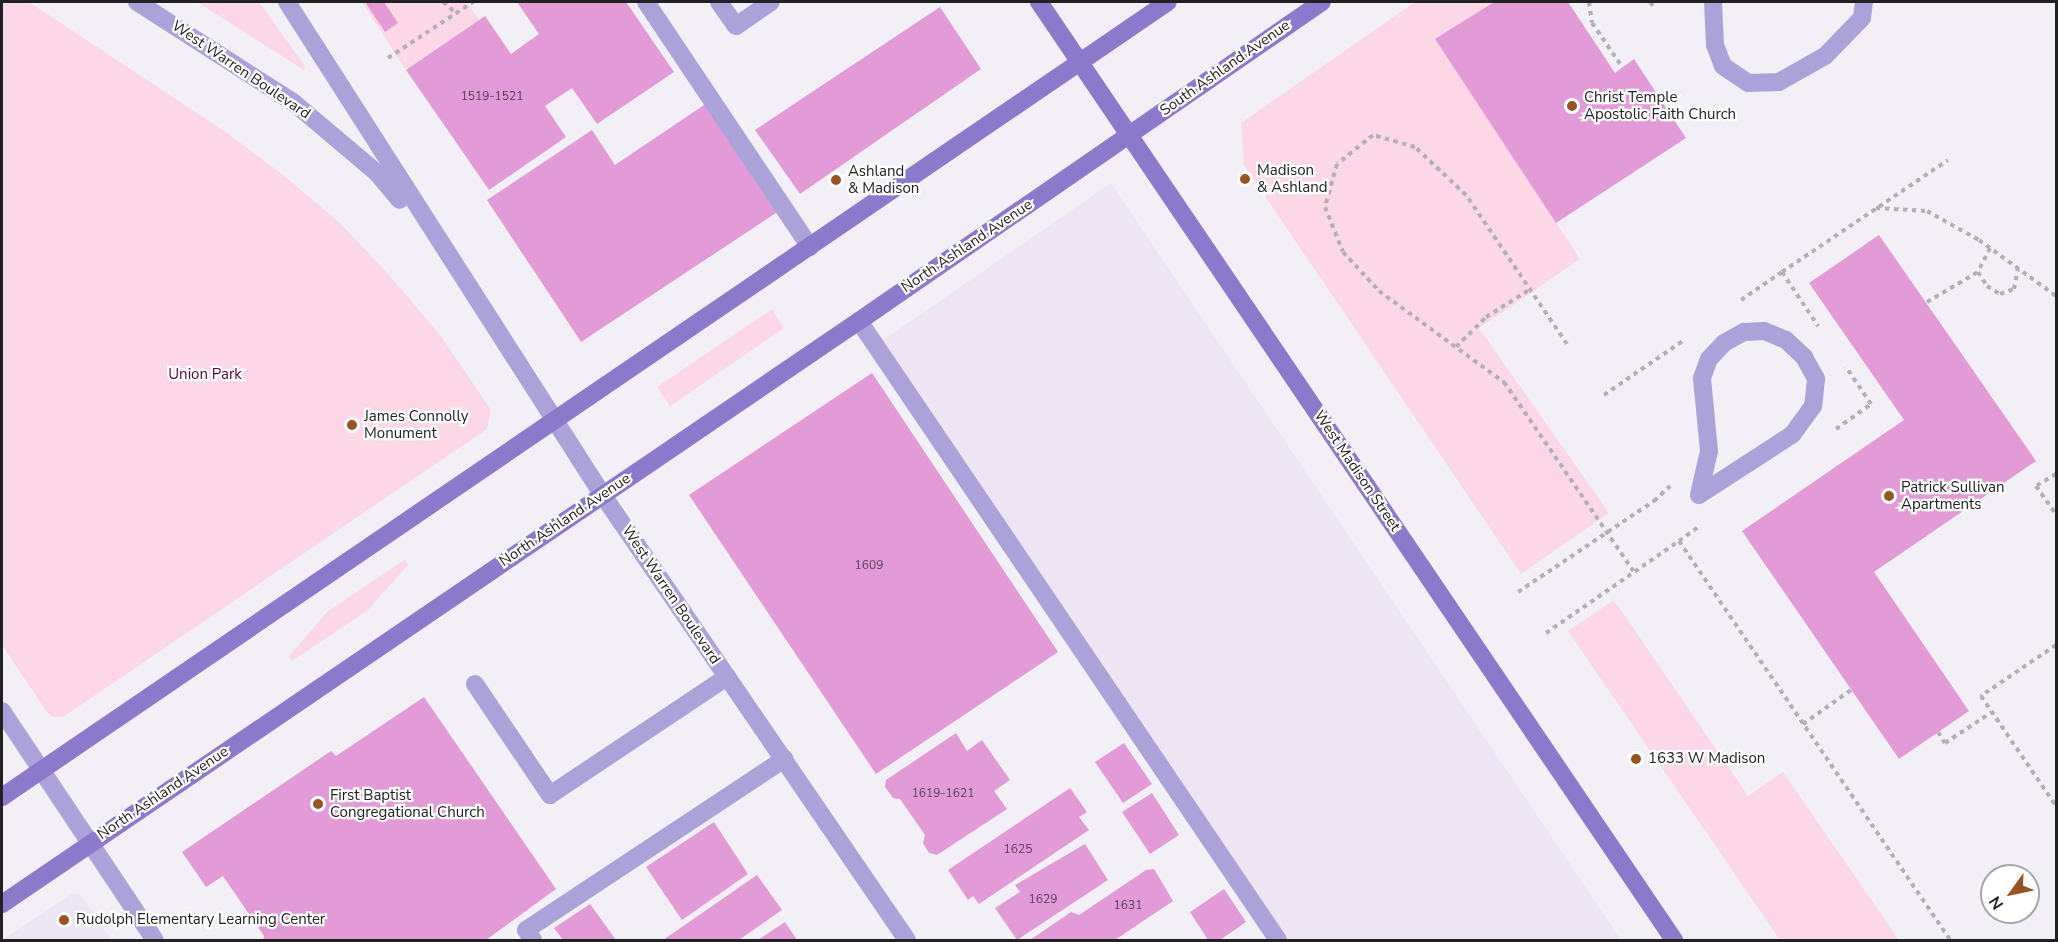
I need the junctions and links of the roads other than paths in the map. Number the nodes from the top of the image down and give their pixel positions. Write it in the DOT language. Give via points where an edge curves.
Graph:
graph roads {
  1 [pos="137,2"];
  2 [pos="287,2"];
  3 [pos="646,2"];
  4 [pos="719,2"];
  5 [pos="771,2"];
  6 [pos="1039,2"];
  7 [pos="1168,2"];
  8 [pos="1322,2"];
  9 [pos="1713,2"];
  10 [pos="1864,2"];
  11 [pos="1080,62"];
  12 [pos="1129,136"];
  13 [pos="441,247"];
  14 [pos="810,247"];
  15 [pos="860,321"];
  16 [pos="555,421"];
  17 [pos="602,494"];
  18 [pos="1699,495"];
  19 [pos="727,677"];
  20 [pos="475,684"];
  21 [pos="2,711"];
  22 [pos="784,759"];
  23 [pos="39,770"];
  24 [pos="2,796"];
  25 [pos="89,844"];
  26 [pos="2,904"];
  27 [pos="155,940"];
  28 [pos="533,940"];
  29 [pos="907,940"];
  30 [pos="1278,940"];
  31 [pos="1674,940"];
  1 -- 13 [label="street, West Warren Boulevard" via="293,102 377,173"];
  2 -- 13 [label="street, West Warren Boulevard"];
  3 -- 14 [label="street"];
  4 -- 5 [label="street" via="736,26"];
  6 -- 11 [label="main road, West Madison Street"];
  7 -- 11 [label="main road"];
  8 -- 12 [label="main road, South Ashland Avenue"];
  9 -- 10 [label="street" via="1715,45 1723,66 1748,83 1779,82 1825,56 1862,18"];
  11 -- 12 [label="main road, West Madison Street"];
  11 -- 14 [label="main road"];
  12 -- 15 [label="main road, North Ashland Avenue"];
  12 -- 31 [label="main road, West Madison Street"];
  13 -- 16 [label="street, West Warren Boulevard"];
  14 -- 16 [label="main road"];
  15 -- 17 [label="main road, North Ashland Avenue"];
  15 -- 30 [label="street"];
  16 -- 17 [label="street, West Warren Boulevard"];
  16 -- 23 [label="main road"];
  17 -- 19 [label="street, West Warren Boulevard"];
  17 -- 25 [label="main road, North Ashland Avenue"];
  18 -- 18 [label="street" via="1794,434 1813,406 1816,379 1804,357 1786,340 1764,331 1744,332 1724,343 1709,359 1702,378 1708,451"];
  19 -- 20 [label="street" via="550,795"];
  19 -- 22 [label="street, West Warren Boulevard"];
  21 -- 23 [label="street"];
  22 -- 28 [label="street" via="526,930"];
  22 -- 29 [label="street, West Warren Boulevard"];
  23 -- 24 [label="main road"];
  23 -- 25 [label="street"];
  25 -- 26 [label="main road, North Ashland Avenue"];
  25 -- 27 [label="street"];
}
